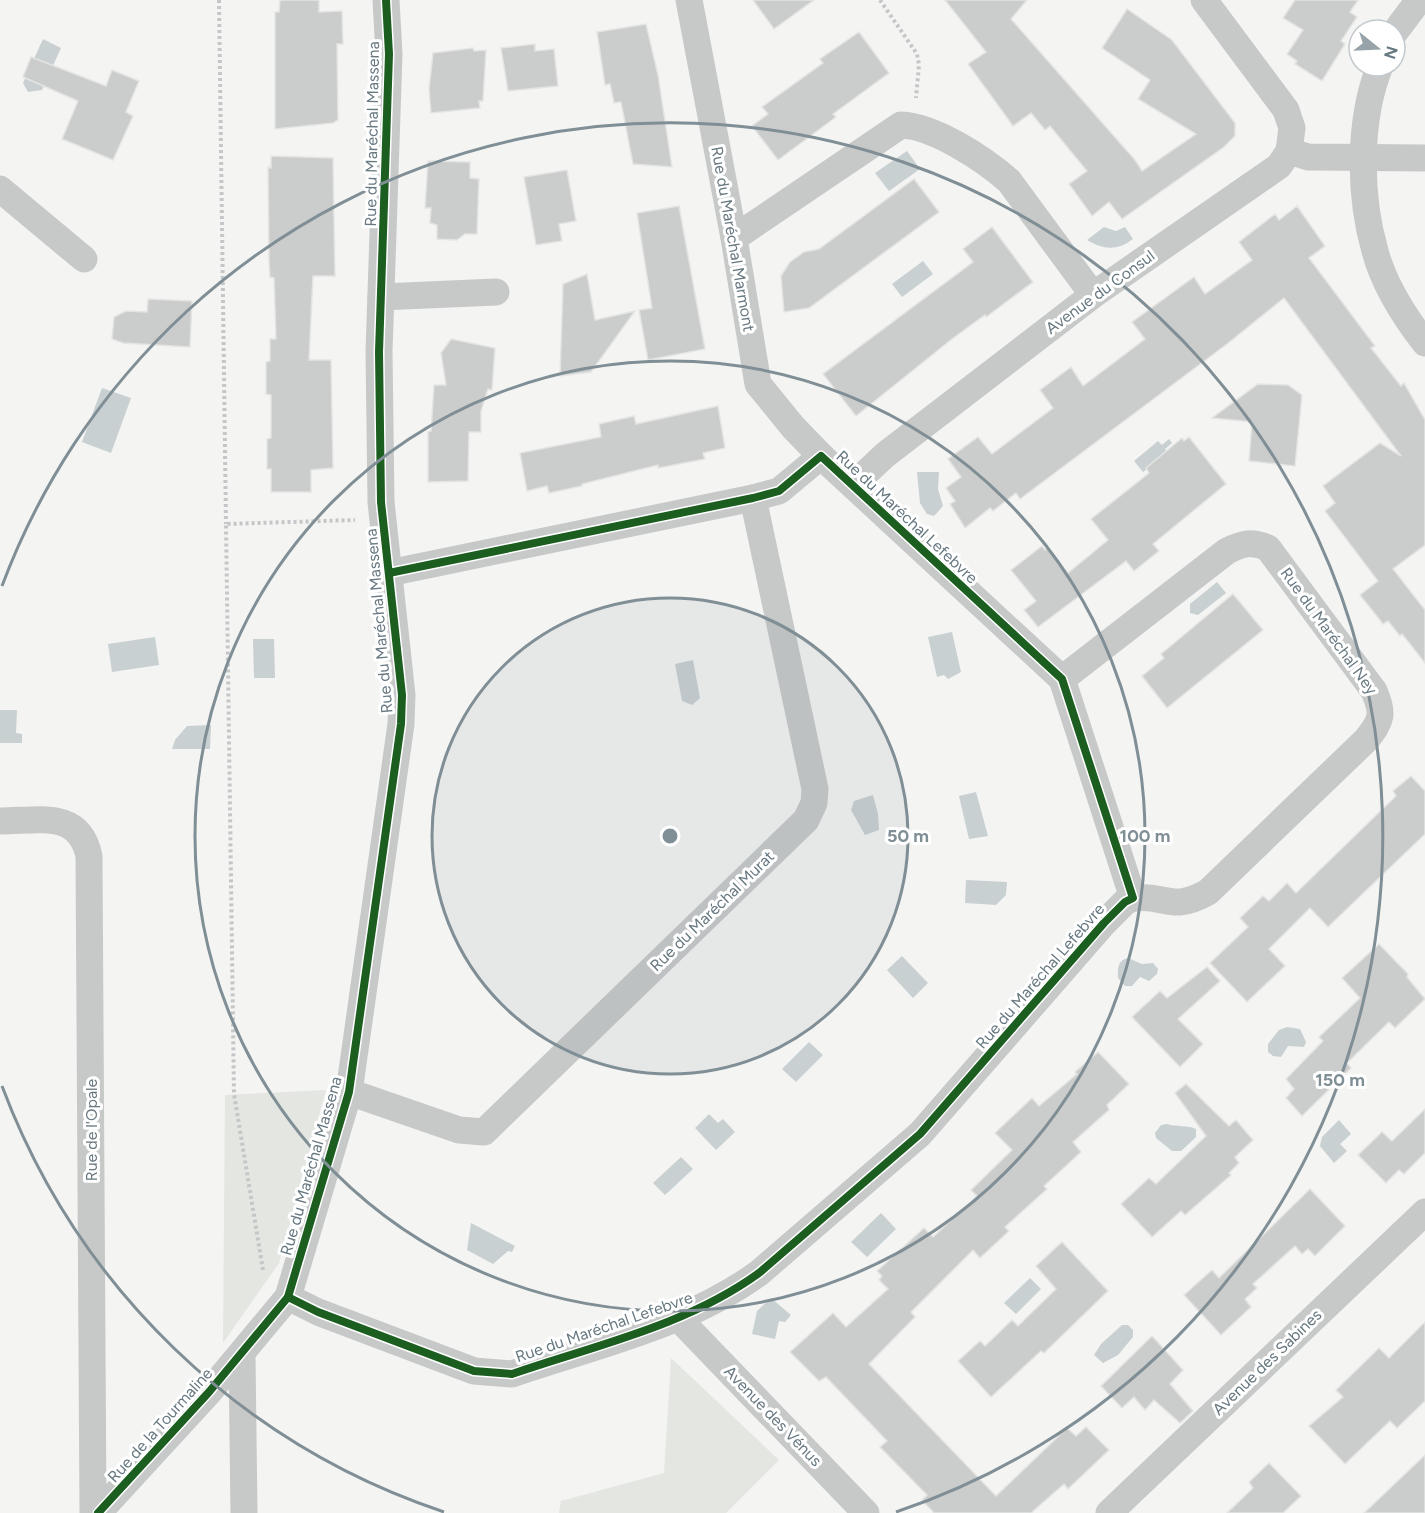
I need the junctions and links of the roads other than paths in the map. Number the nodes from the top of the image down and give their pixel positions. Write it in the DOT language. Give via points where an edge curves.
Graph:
graph roads {
  1 [pos="689,0"];
  2 [pos="1204,0"];
  3 [pos="1419,0"];
  4 [pos="394,1"];
  5 [pos="1406,18"];
  6 [pos="1377,78"];
  7 [pos="1289,152"];
  8 [pos="1364,156"];
  9 [pos="1425,158"];
  10 [pos="0,189"];
  11 [pos="734,238"];
  12 [pos="84,259"];
  13 [pos="496,292"];
  14 [pos="1093,295"];
  15 [pos="381,297"];
  16 [pos="1425,343"];
  17 [pos="821,456"];
  18 [pos="853,485"];
  19 [pos="753,498"];
  20 [pos="389,573"];
  21 [pos="1062,679"];
  22 [pos="0,821"];
  23 [pos="1133,898"];
  24 [pos="348,1092"];
  25 [pos="1425,1212"];
  26 [pos="288,1297"];
  27 [pos="679,1319"];
  28 [pos="242,1355"];
  29 [pos="93,1513"];
  30 [pos="98,1513"];
  31 [pos="244,1513"];
  32 [pos="866,1513"];
  33 [pos="1109,1513"];
  1 -- 11 [label="street, Rue du Maréchal Marmont"];
  2 -- 7 [label="street" via="1286,110 1292,128"];
  3 -- 5 [label="street"];
  4 -- 15 [label="street, Rue du Maréchal Massena"];
  6 -- 8 [label="street" via="1367,111"];
  7 -- 8 [label="street" via="1308,158"];
  7 -- 14 [label="street, Avenue du Consul" via="1279,166"];
  8 -- 9 [label="street"];
  8 -- 16 [label="street" via="1365,192 1375,251 1391,292"];
  10 -- 12 [label="street"];
  11 -- 14 [label="street" via="901,125 914,125 994,168 1009,181"];
  11 -- 17 [label="street, Rue du Maréchal Marmont" via="758,384"];
  13 -- 15 [label="street"];
  14 -- 18 [label="street, Avenue du Consul" via="885,455"];
  15 -- 20 [label="street, Rue du Maréchal Massena" via="383,519"];
  17 -- 18 [label="street, Rue du Maréchal Lefebvre"];
  17 -- 19 [label="street, Rue du Maréchal Lefebvre" via="779,490"];
  18 -- 21 [label="street, Rue du Maréchal Lefebvre"];
  19 -- 20 [label="street, Rue du Maréchal Lefebvre"];
  19 -- 24 [label="street, Rue du Maréchal Murat" via="815,789 806,820 484,1132 459,1131"];
  20 -- 24 [label="street, Rue du Maréchal Massena" via="402,695 401,724"];
  21 -- 23 [label="street, Rue du Maréchal Lefebvre"];
  21 -- 23 [label="street, Rue du Maréchal Ney" via="1227,551 1257,543 1268,548 1374,691 1381,706 1380,723 1366,740 1208,892 1172,904"];
  22 -- 29 [label="street, Rue de l'Opale" via="64,822 77,828 86,840 89,856"];
  23 -- 27 [label="street, Rue du Maréchal Lefebvre" via="1104,923 920,1134 759,1273 735,1291"];
  24 -- 26 [label="street, Rue du Maréchal Massena"];
  25 -- 33 [label="street, Avenue des Sabines"];
  26 -- 27 [label="street, Rue du Maréchal Lefebvre" via="474,1371 495,1374 512,1374"];
  26 -- 28 [label="street, Rue du Maréchal Massena"];
  27 -- 32 [label="street, Avenue des Vénus"];
  28 -- 30 [label="street, Rue de la Tourmaline"];
  28 -- 31 [label="street"];
}
